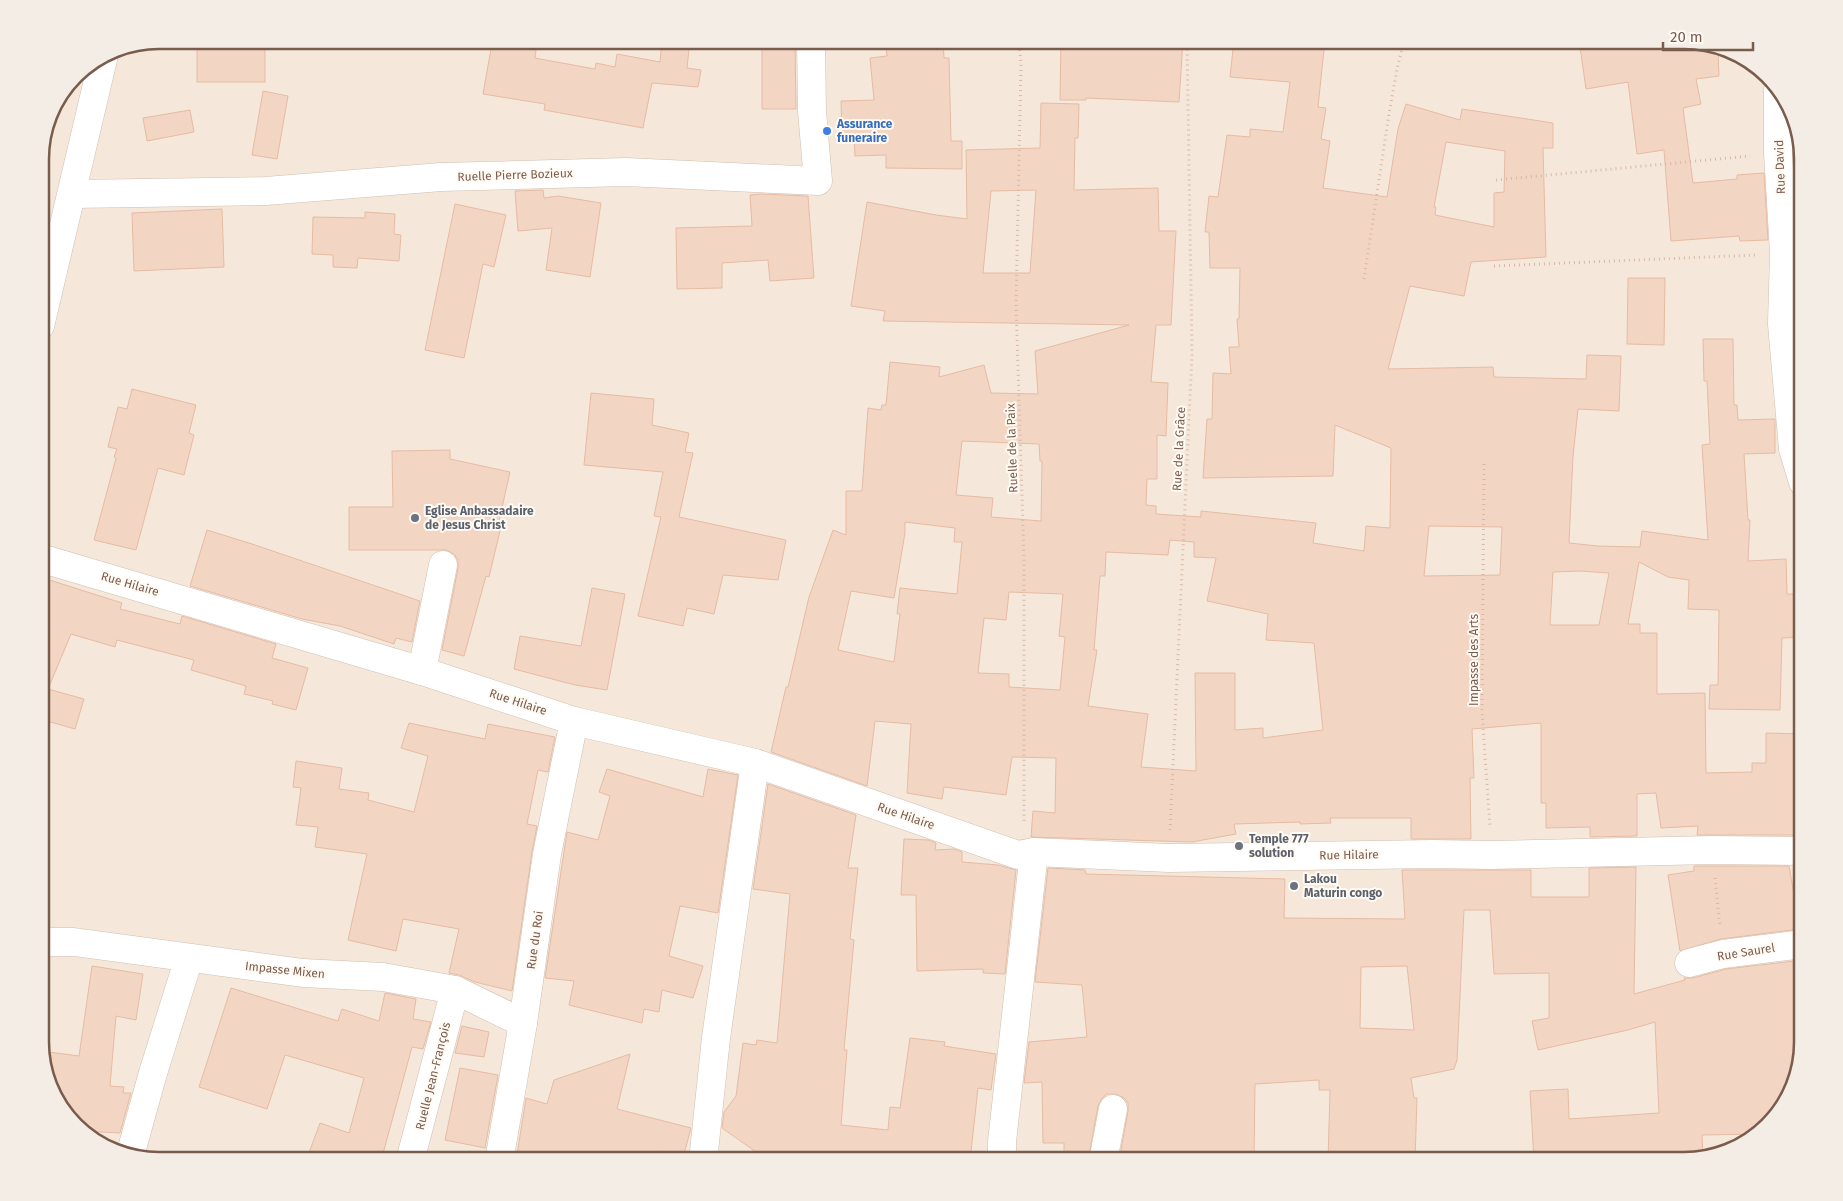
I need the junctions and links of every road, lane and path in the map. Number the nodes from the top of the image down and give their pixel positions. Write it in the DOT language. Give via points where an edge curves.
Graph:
graph roads {
  1 [pos="811,49"];
  2 [pos="1020,49"];
  3 [pos="1186,49"];
  4 [pos="1402,49"];
  5 [pos="102,65"];
  6 [pos="1778,102"];
  7 [pos="1778,153"];
  8 [pos="1496,180"];
  9 [pos="73,194"];
  10 [pos="1784,253"];
  11 [pos="1494,266"];
  12 [pos="1364,279"];
  13 [pos="49,286"];
  14 [pos="1794,452"];
  15 [pos="1484,464"];
  16 [pos="49,561"];
  17 [pos="443,565"];
  18 [pos="422,671"];
  19 [pos="574,721"];
  20 [pos="755,763"];
  21 [pos="1712,850"];
  22 [pos="1794,851"];
  23 [pos="1026,853"];
  24 [pos="1491,855"];
  25 [pos="1169,858"];
  26 [pos="49,942"];
  27 [pos="1794,945"];
  28 [pos="1723,954"];
  29 [pos="189,958"];
  30 [pos="1689,963"];
  31 [pos="455,990"];
  32 [pos="523,1024"];
  33 [pos="1113,1109"];
  34 [pos="132,1148"];
  35 [pos="412,1152"];
  36 [pos="501,1152"];
  37 [pos="704,1152"];
  38 [pos="1002,1152"];
  39 [pos="1105,1152"];
  1 -- 9 [label="street, Ruelle Pierre Bozieux" via="818,181 626,172 441,177 266,190"];
  2 -- 23 [label="path, Ruelle de la Paix" via="1016,303 1024,560"];
  3 -- 25 [label="path, Rue de la Grâce" via="1192,354"];
  4 -- 12 [label="path"];
  5 -- 9 [label="street"];
  6 -- 7 [label="street, Rue David"];
  7 -- 8 [label="path"];
  7 -- 10 [label="street, Rue David"];
  9 -- 13 [label="street"];
  10 -- 11 [label="path"];
  10 -- 14 [label="street, Rue David" via="1782,324"];
  15 -- 24 [label="path, Impasse des Arts" via="1482,712"];
  16 -- 18 [label="street, Rue Hilaire"];
  17 -- 18 [label="street"];
  18 -- 19 [label="street, Rue Hilaire"];
  19 -- 20 [label="street, Rue Hilaire"];
  19 -- 32 [label="street, Rue du Roi" via="547,854"];
  20 -- 23 [label="street, Rue Hilaire"];
  20 -- 37 [label="street" via="716,1038"];
  21 -- 22 [label="street, Rue Hilaire"];
  21 -- 24 [label="street, Rue Hilaire"];
  21 -- 28 [label="path"];
  23 -- 25 [label="street, Rue Hilaire"];
  23 -- 38 [label="street"];
  24 -- 25 [label="street, Rue Hilaire"];
  26 -- 29 [label="street, Impasse Mixen" via="74,942"];
  27 -- 28 [label="street, Rue Saurel"];
  28 -- 30 [label="street, Rue Saurel"];
  29 -- 31 [label="street, Impasse Mixen" via="303,973 383,978"];
  29 -- 34 [label="street"];
  31 -- 32 [label="street, Impasse Mixen"];
  31 -- 35 [label="street, Ruelle Jean-François"];
  32 -- 36 [label="street, Rue du Roi"];
  33 -- 39 [label="street"];
}
